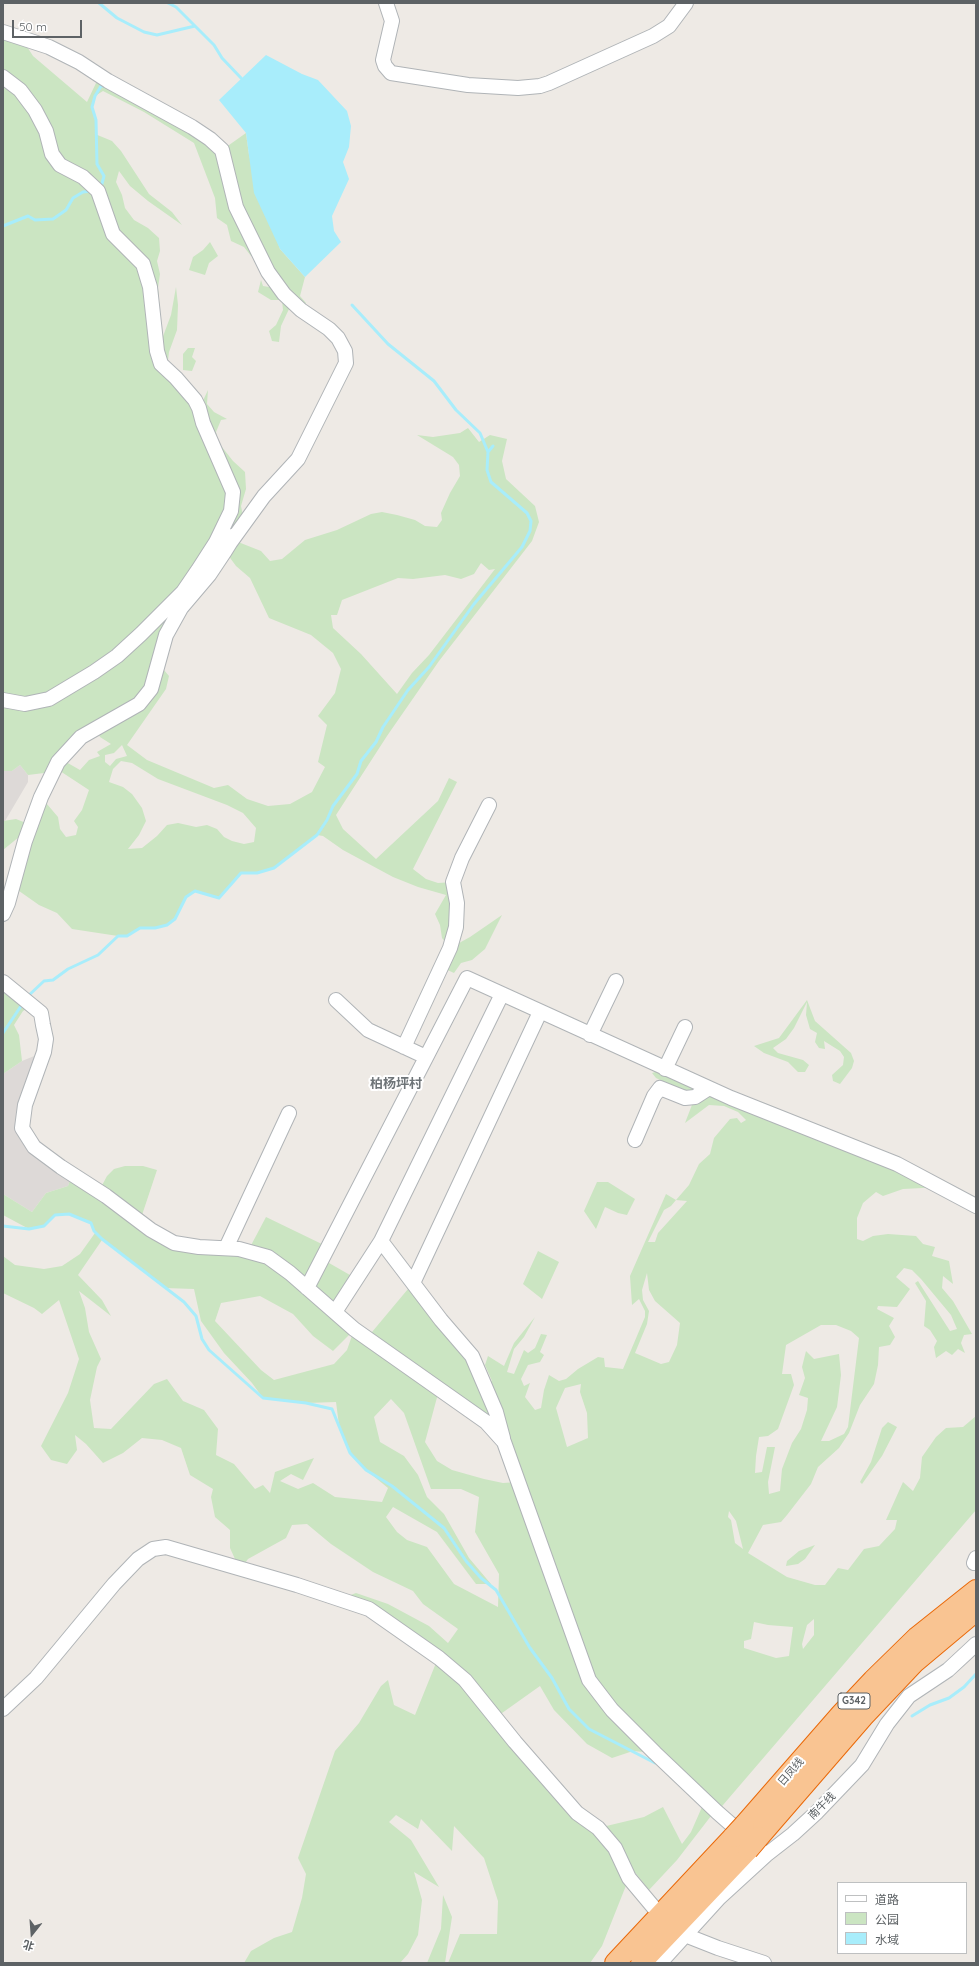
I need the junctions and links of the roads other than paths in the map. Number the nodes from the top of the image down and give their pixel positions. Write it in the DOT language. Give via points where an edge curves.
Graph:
graph roads {
  1 [pos="386,3"];
  2 [pos="686,3"];
  3 [pos="3,32"];
  4 [pos="3,77"];
  5 [pos="231,512"];
  6 [pos="230,543"];
  7 [pos="3,700"];
  8 [pos="489,805"];
  9 [pos="3,914"];
  10 [pos="3,982"];
  11 [pos="616,982"];
  12 [pos="502,994"];
  13 [pos="336,1000"];
  14 [pos="540,1012"];
  15 [pos="685,1027"];
  16 [pos="590,1035"];
  17 [pos="404,1047"];
  18 [pos="426,1057"];
  19 [pos="665,1069"];
  20 [pos="709,1088"];
  21 [pos="289,1113"];
  22 [pos="635,1140"];
  23 [pos="976,1206"];
  24 [pos="381,1240"];
  25 [pos="226,1248"];
  26 [pos="413,1283"];
  27 [pos="307,1288"];
  28 [pos="335,1312"];
  29 [pos="504,1442"];
  30 [pos="976,1590"];
  31 [pos="976,1611"];
  32 [pos="976,1644"];
  33 [pos="3,1710"];
  34 [pos="758,1847"];
  35 [pos="673,1926"];
  36 [pos="615,1963"];
  37 [pos="641,1963"];
  38 [pos="660,1963"];
  39 [pos="764,1963"];
  1 -- 2 [label="street" via="392,21 383,60 391,73 468,85 518,88 549,83 653,36 669,26"];
  3 -- 6 [label="street" via="49,48 79,62 108,81 192,127 222,150 236,207 268,272 284,294 338,338 345,351 346,363 298,459 264,496"];
  4 -- 5 [label="street" via="20,90 35,110 46,131 52,154 60,165 83,177 98,191 113,234 142,264 150,287 156,344 161,364 195,400 199,408 233,492"];
  5 -- 6 [label="street"];
  5 -- 7 [label="street" via="216,542 183,592 117,656 49,699 25,704"];
  6 -- 9 [label="street" via="210,575 180,608 166,635 151,689 139,704 81,738 55,767 25,841"];
  8 -- 17 [label="street" via="462,858 453,882 457,903 456,927 450,948"];
  10 -- 25 [label="street" via="41,1013 46,1039 44,1052 24,1105 22,1128 34,1147 151,1230 174,1243"];
  11 -- 16 [label="street"];
  12 -- 14 [label="street"];
  12 -- 18 [label="street" via="467,978"];
  12 -- 24 [label="street"];
  13 -- 17 [label="street" via="368,1030"];
  14 -- 16 [label="street"];
  14 -- 26 [label="street"];
  15 -- 19 [label="street"];
  16 -- 19 [label="street"];
  17 -- 18 [label="street"];
  18 -- 27 [label="street"];
  19 -- 20 [label="street"];
  20 -- 22 [label="street" via="695,1097 685,1098 660,1088"];
  20 -- 23 [label="street" via="897,1164"];
  21 -- 25 [label="street"];
  24 -- 26 [label="street"];
  24 -- 28 [label="street"];
  25 -- 27 [label="street" via="268,1257"];
  26 -- 29 [label="street" via="472,1356 496,1412"];
  27 -- 28 [label="street"];
  28 -- 29 [label="street" via="354,1329 486,1422"];
  29 -- 34 [label="street" via="589,1680 612,1710 655,1753"];
  30 -- 35 [label="highway, 日凤线 / G342" via="917,1637 841,1714 739,1831"];
  31 -- 34 [label="highway, 日凤线 / G342" via="910,1668 864,1717"];
  32 -- 34 [label="street, 南牛线" via="948,1670 910,1696 887,1724 862,1765 818,1812 793,1834"];
  33 -- 35 [label="street" via="36,1678 114,1584 138,1559 153,1549 166,1547 297,1585 368,1609 439,1658 465,1680 577,1813 598,1828 615,1848 629,1878"];
  34 -- 35 [label="highway, 日凤线 / G342"];
  35 -- 36 [label="highway, 日凤线 / G342"];
  35 -- 37 [label="highway, 日凤线 / G342"];
  35 -- 38 [label="street"];
  35 -- 39 [label="street"];
}
